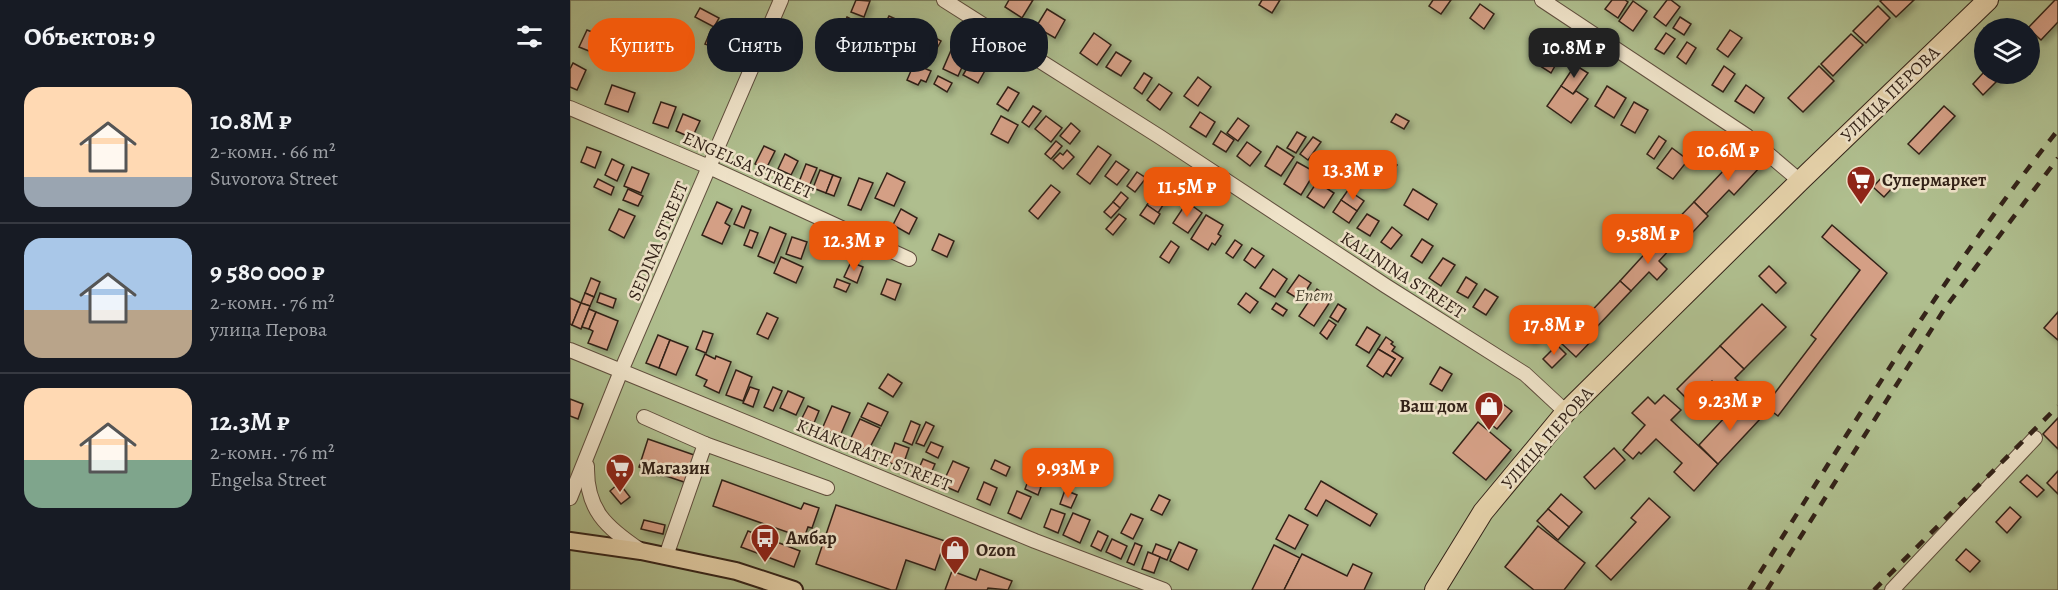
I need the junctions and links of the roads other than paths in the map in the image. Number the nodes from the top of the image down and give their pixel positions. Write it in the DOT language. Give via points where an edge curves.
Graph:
graph roads {
  1 [pos="781,0"];
  2 [pos="944,0"];
  3 [pos="1542,0"];
  4 [pos="1982,2"];
  5 [pos="570,108"];
  6 [pos="709,167"];
  7 [pos="1800,181"];
  8 [pos="909,259"];
  9 [pos="570,350"];
  10 [pos="621,371"];
  11 [pos="1566,412"];
  12 [pos="644,417"];
  13 [pos="2035,438"];
  14 [pos="705,444"];
  15 [pos="587,454"];
  16 [pos="827,488"];
  17 [pos="570,498"];
  18 [pos="570,541"];
  19 [pos="641,551"];
  20 [pos="666,556"];
  21 [pos="761,585"];
  22 [pos="794,590"];
  23 [pos="1164,590"];
  24 [pos="1435,590"];
  25 [pos="1892,590"];
  1 -- 6 [label="street, SEDINA STREET"];
  2 -- 11 [label="street, KALININA STREET" via="1525,374"];
  3 -- 7 [label="street" via="1747,136"];
  4 -- 7 [label="highway, УЛИЦА ПЕРОВА"];
  5 -- 6 [label="street, ENGELSA STREET"];
  6 -- 8 [label="street, ENGELSA STREET"];
  6 -- 10 [label="street, SEDINA STREET"];
  7 -- 11 [label="highway, УЛИЦА ПЕРОВА"];
  9 -- 10 [label="street, KHAKURATE STREET"];
  10 -- 15 [label="street, SEDINA STREET"];
  10 -- 23 [label="street, KHAKURATE STREET"];
  11 -- 24 [label="highway, УЛИЦА ПЕРОВА" via="1483,512"];
  12 -- 14 [label="street"];
  13 -- 25 [label="street"];
  14 -- 16 [label="street"];
  14 -- 20 [label="street"];
  15 -- 17 [label="street, SEDINA STREET"];
  15 -- 19 [label="street" via="586,483 592,505 617,535"];
  18 -- 19 [label="main road"];
  19 -- 20 [label="main road"];
  20 -- 21 [label="main road" via="736,571"];
  21 -- 22 [label="main road"];
}
